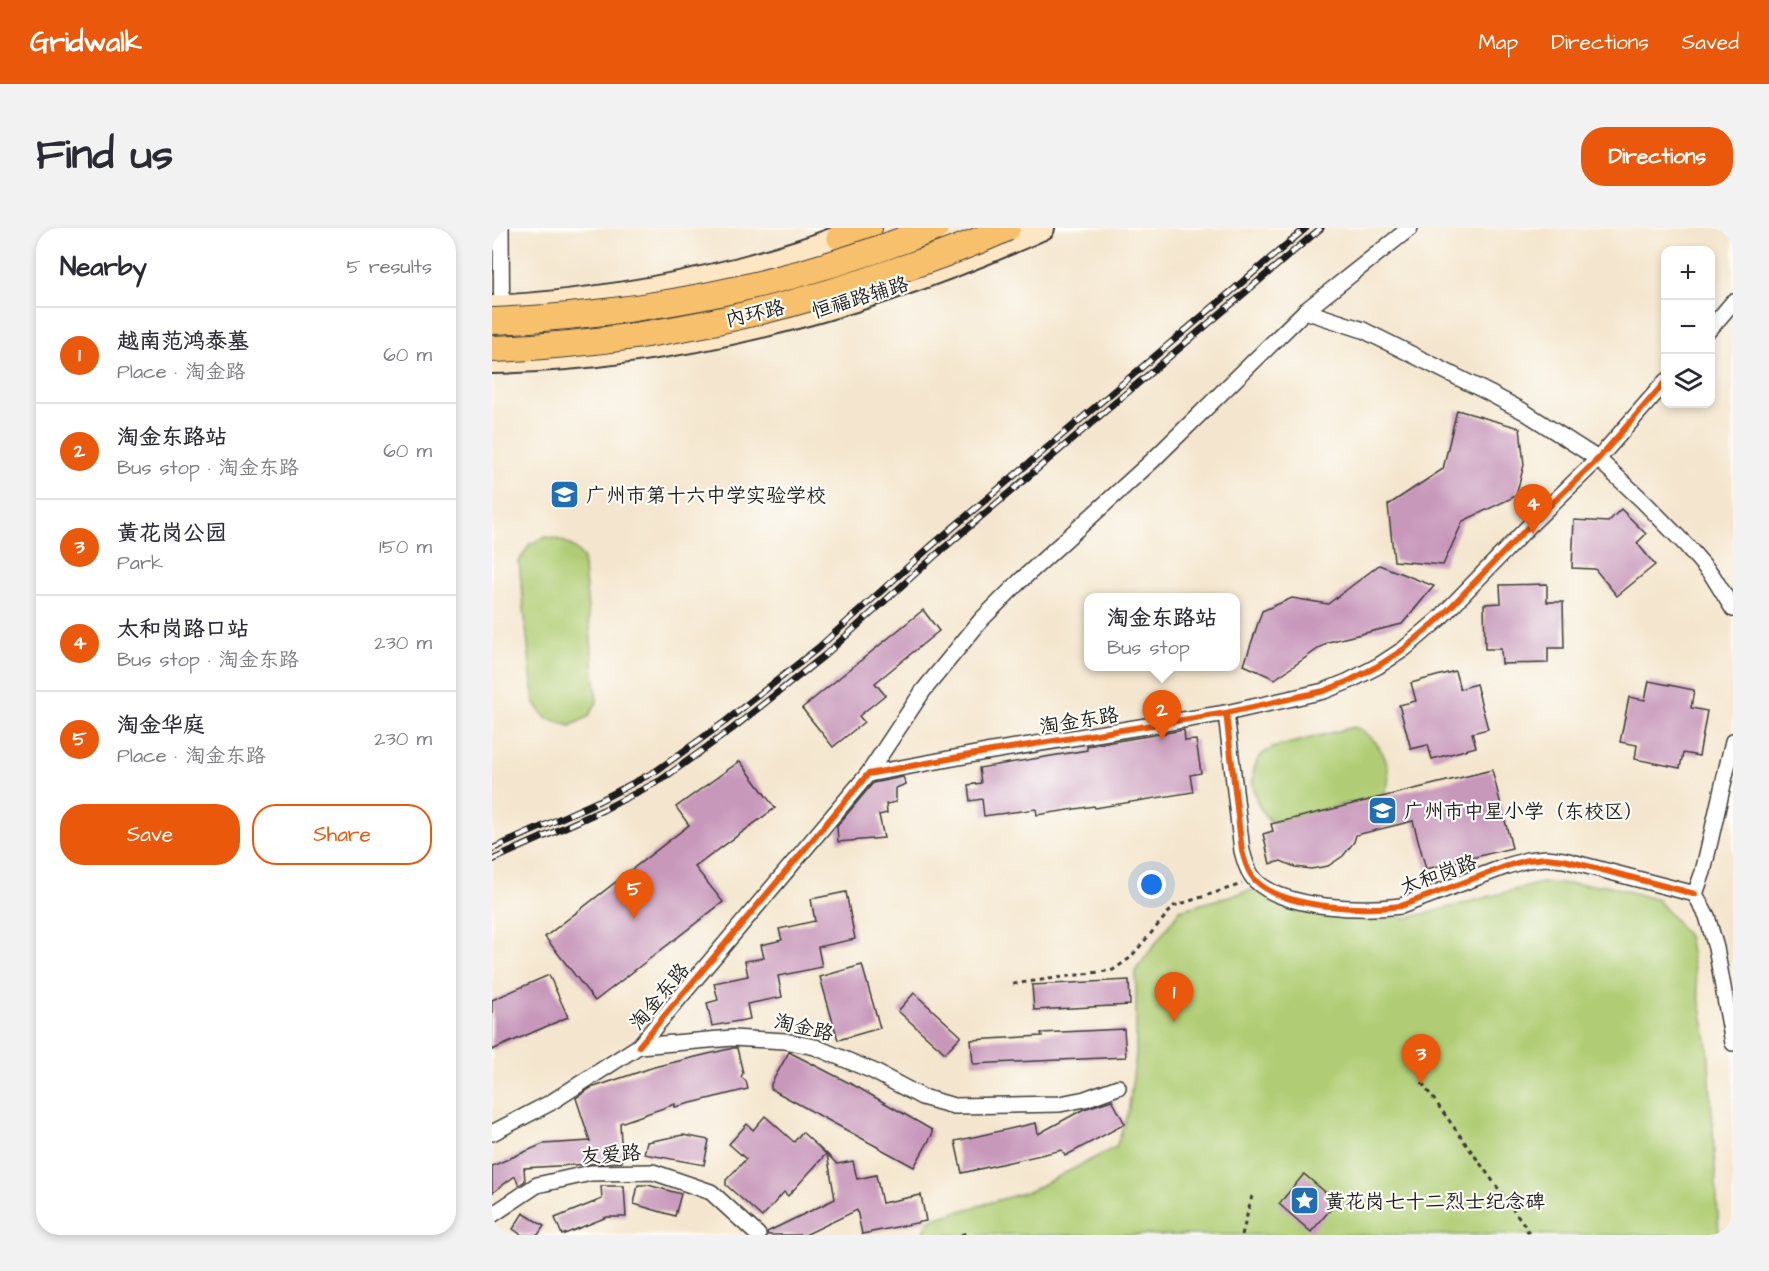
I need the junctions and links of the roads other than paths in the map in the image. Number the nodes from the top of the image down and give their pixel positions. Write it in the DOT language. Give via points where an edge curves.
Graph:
graph roads {
  1 [pos="501,228"];
  2 [pos="869,228"];
  3 [pos="935,228"];
  4 [pos="1007,228"];
  5 [pos="1043,228"];
  6 [pos="1410,228"];
  7 [pos="850,232"];
  8 [pos="1733,302"];
  9 [pos="1305,311"];
  10 [pos="495,312"];
  11 [pos="1715,322"];
  12 [pos="495,358"];
  13 [pos="1661,386"];
  14 [pos="1598,459"];
  15 [pos="1733,609"];
  16 [pos="1226,713"];
  17 [pos="1733,741"];
  18 [pos="868,774"];
  19 [pos="1695,894"];
  20 [pos="1733,1043"];
  21 [pos="639,1046"];
  22 [pos="1118,1087"];
  23 [pos="492,1132"];
  24 [pos="492,1215"];
  25 [pos="758,1235"];
  1 -- 10 [label="street"];
  2 -- 7 [label="highway"];
  3 -- 10 [label="highway, 内环路, bridge" via="779,280 705,297 566,317"];
  4 -- 12 [label="highway, 内环路, bridge" via="935,258 786,306 700,326"];
  5 -- 12 [label="main road, 恒福路辅路" via="918,279 763,325 595,355"];
  6 -- 9 [label="street"];
  7 -- 10 [label="main road" via="760,263 674,285"];
  8 -- 11 [label="street"];
  9 -- 14 [label="street" via="1363,330 1468,382 1523,411"];
  9 -- 18 [label="street" via="982,619 923,691"];
  10 -- 12 [label="street"];
  13 -- 14 [label="street, 淘金东路"];
  14 -- 15 [label="street" via="1686,545 1712,575"];
  14 -- 16 [label="street, 淘金东路" via="1439,619 1404,649 1324,691"];
  16 -- 18 [label="street, 淘金东路"];
  16 -- 19 [label="street, 太和岗路" via="1242,851 1255,880 1276,894 1348,908 1387,908 1506,866 1546,858"];
  17 -- 19 [label="street"];
  18 -- 21 [label="street, 淘金东路"];
  19 -- 20 [label="street" via="1707,916 1716,948"];
  21 -- 22 [label="street, 淘金路" via="732,1038 785,1041 835,1054 922,1096 954,1106 1060,1104"];
  21 -- 23 [label="street, 淘金路" via="550,1103"];
  24 -- 25 [label="street, 友爱路" via="537,1185 591,1173 653,1172 711,1192"];
}
